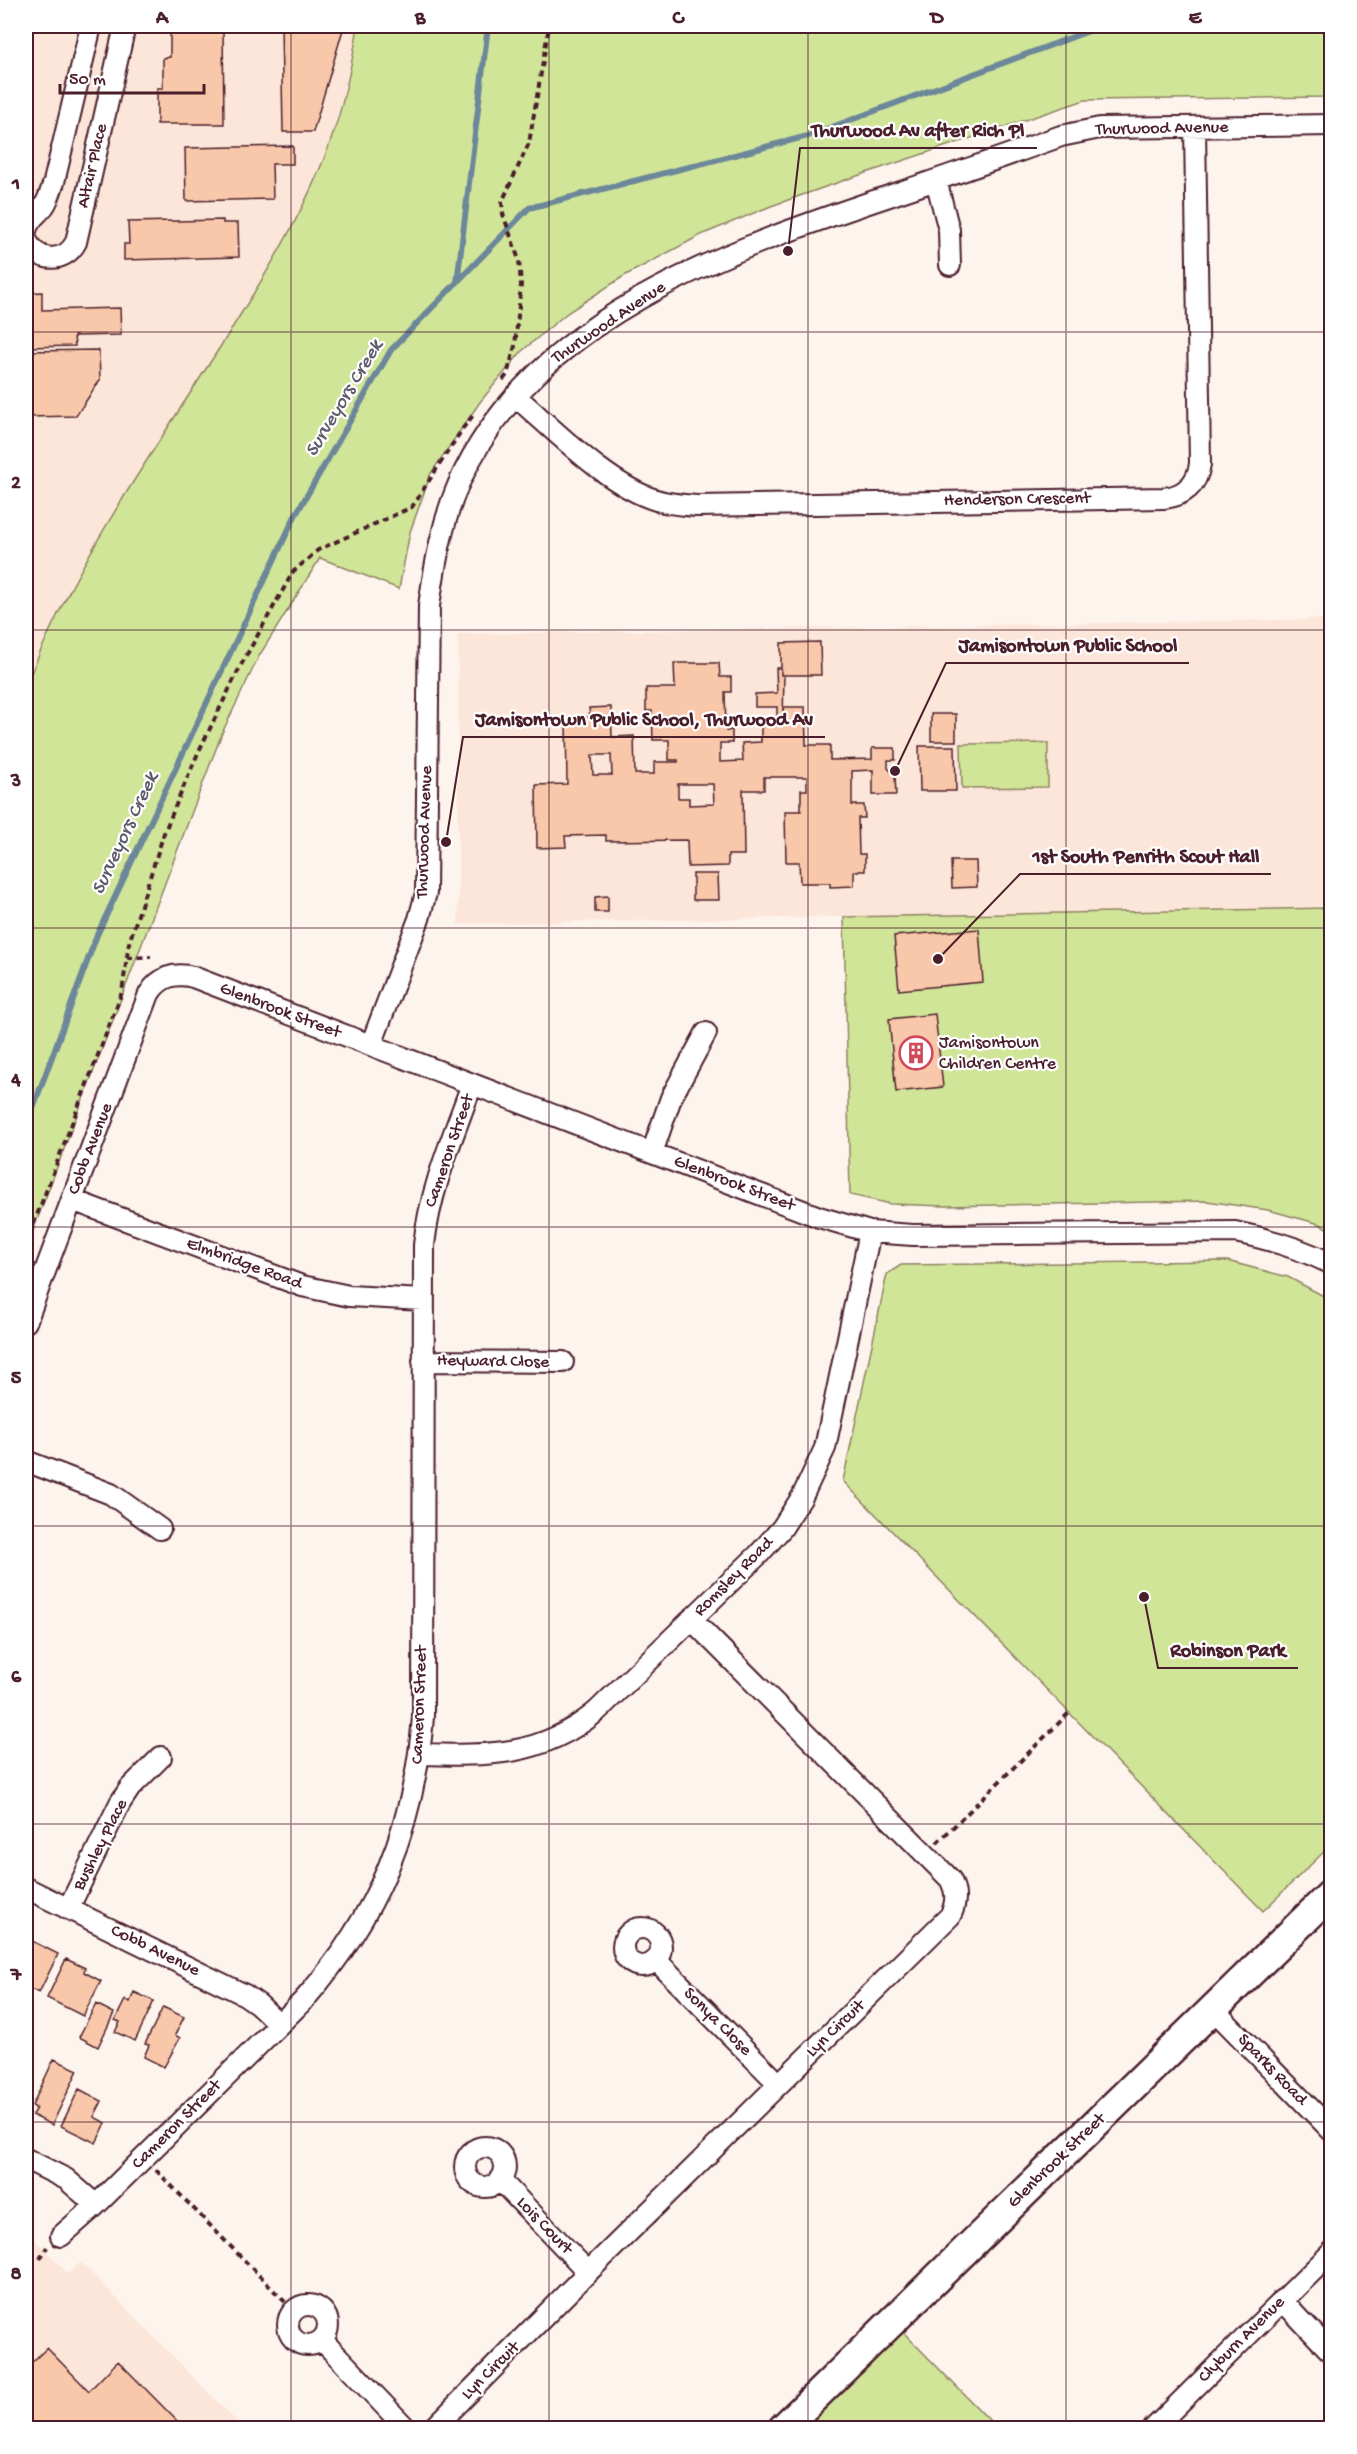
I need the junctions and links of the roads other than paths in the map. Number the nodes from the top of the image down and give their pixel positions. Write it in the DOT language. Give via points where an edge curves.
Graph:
graph roads {
  1 [pos="91,26"];
  2 [pos="125,26"];
  3 [pos="1332,125"];
  4 [pos="1195,128"];
  5 [pos="936,180"];
  6 [pos="26,231"];
  7 [pos="26,239"];
  8 [pos="950,266"];
  9 [pos="507,390"];
  10 [pos="162,979"];
  11 [pos="706,1033"];
  12 [pos="371,1045"];
  13 [pos="472,1084"];
  14 [pos="652,1153"];
  15 [pos="72,1200"];
  16 [pos="870,1232"];
  17 [pos="1332,1264"];
  18 [pos="423,1300"];
  19 [pos="26,1322"];
  20 [pos="423,1361"];
  21 [pos="564,1362"];
  22 [pos="26,1461"];
  23 [pos="160,1529"];
  24 [pos="691,1618"];
  25 [pos="420,1754"];
  26 [pos="161,1758"];
  27 [pos="26,1888"];
  28 [pos="1332,1893"];
  29 [pos="68,1909"];
  30 [pos="656,1960"];
  31 [pos="1213,2009"];
  32 [pos="279,2024"];
  33 [pos="779,2085"];
  34 [pos="1332,2131"];
  35 [pos="26,2159"];
  36 [pos="500,2180"];
  37 [pos="96,2205"];
  38 [pos="61,2236"];
  39 [pos="1332,2252"];
  40 [pos="588,2272"];
  41 [pos="1282,2300"];
  42 [pos="322,2340"];
  43 [pos="1332,2353"];
  44 [pos="406,2428"];
  45 [pos="434,2428"];
  46 [pos="783,2428"];
  47 [pos="1154,2428"];
  1 -- 6 [label="street, Altair Place" via="54,182 48,200 30,219"];
  2 -- 7 [label="street, Altair Place" via="76,242 72,250 55,258 44,258 36,254"];
  3 -- 4 [label="street, Thurwood Avenue"];
  4 -- 5 [label="street, Thurwood Avenue" via="1100,128 1077,132"];
  4 -- 9 [label="street, Henderson Crescent" via="1200,464 1193,483 1179,495 709,506 669,503 647,497 613,478"];
  5 -- 8 [label="street" via="949,230"];
  5 -- 9 [label="street, Thurwood Avenue" via="780,232 701,266 639,299"];
  9 -- 12 [label="street, Thurwood Avenue" via="460,481 438,549 429,606 426,893"];
  10 -- 12 [label="street, Glenbrook Street" via="175,975 193,977"];
  10 -- 15 [label="street, Cobb Avenue" via="149,994"];
  11 -- 14 [label="street" via="670,1098"];
  12 -- 13 [label="street, Glenbrook Street"];
  13 -- 14 [label="street, Glenbrook Street"];
  13 -- 18 [label="street, Cameron Street" via="429,1210"];
  14 -- 16 [label="street, Glenbrook Street" via="819,1217"];
  15 -- 18 [label="street, Elmbridge Road" via="302,1286 349,1296"];
  15 -- 19 [label="street, Cobb Avenue"];
  16 -- 17 [label="street, Glenbrook Street" via="1235,1232 1281,1243"];
  16 -- 24 [label="street, Romsley Road" via="830,1428 818,1466 802,1497 770,1542"];
  18 -- 20 [label="street, Cameron Street"];
  20 -- 21 [label="street, Heyward Close"];
  20 -- 25 [label="street, Cameron Street"];
  22 -- 23 [label="street" via="111,1494"];
  24 -- 25 [label="street, Romsley Road" via="596,1712 561,1736 503,1754"];
  24 -- 33 [label="street, Lyn Circuit" via="926,1854 952,1884 956,1902 950,1916"];
  25 -- 32 [label="street, Cameron Street" via="405,1826 377,1895 331,1968"];
  26 -- 29 [label="street, Bushley Place" via="120,1803"];
  27 -- 29 [label="street, Cobb Avenue"];
  28 -- 31 [label="street, Glenbrook Street"];
  29 -- 32 [label="street, Cobb Avenue" via="245,1995"];
  30 -- 33 [label="street, Sonya Close"];
  31 -- 34 [label="street, Sparks Road"];
  31 -- 46 [label="street, Glenbrook Street"];
  32 -- 37 [label="street, Cameron Street"];
  33 -- 40 [label="street, Lyn Circuit"];
  35 -- 37 [label="street" via="66,2179"];
  36 -- 40 [label="street, Lois Court"];
  37 -- 38 [label="street, Cameron Street"];
  39 -- 41 [label="street, Clyburn Avenue"];
  40 -- 45 [label="street, Lyn Circuit"];
  41 -- 43 [label="street"];
  41 -- 47 [label="street, Clyburn Avenue"];
  42 -- 44 [label="street"];
}
